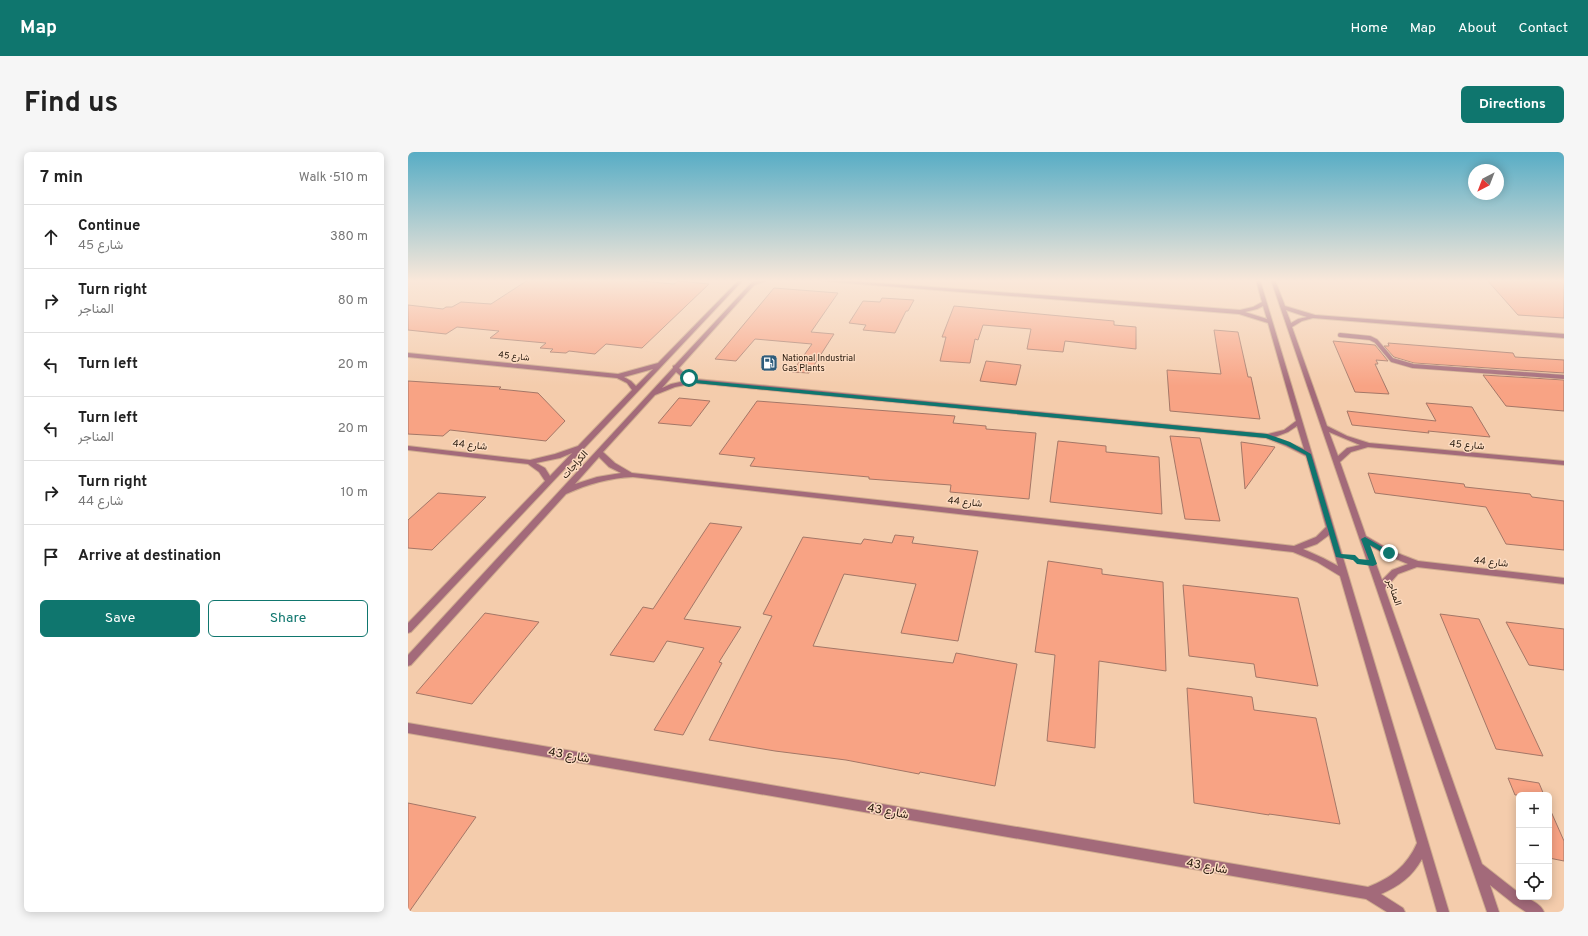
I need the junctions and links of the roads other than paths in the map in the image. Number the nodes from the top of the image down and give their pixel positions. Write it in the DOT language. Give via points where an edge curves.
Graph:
graph roads {
  1 [pos="706,315"];
  2 [pos="722,315"];
  3 [pos="1251,315"];
  4 [pos="1269,315"];
  5 [pos="1285,315"];
  6 [pos="1310,315"];
  7 [pos="1314,317"];
  8 [pos="1271,322"];
  9 [pos="1289,326"];
  10 [pos="1340,335"];
  11 [pos="1564,336"];
  12 [pos="408,355"];
  13 [pos="661,364"];
  14 [pos="675,367"];
  15 [pos="618,376"];
  16 [pos="1564,377"];
  17 [pos="695,381"];
  18 [pos="636,390"];
  19 [pos="652,394"];
  20 [pos="1299,422"];
  21 [pos="1326,428"];
  22 [pos="1267,436"];
  23 [pos="1368,445"];
  24 [pos="583,446"];
  25 [pos="408,448"];
  26 [pos="599,452"];
  27 [pos="1308,454"];
  28 [pos="1337,461"];
  29 [pos="530,462"];
  30 [pos="1564,463"];
  31 [pos="634,476"];
  32 [pos="549,481"];
  33 [pos="563,492"];
  34 [pos="1330,528"];
  35 [pos="1365,539"];
  36 [pos="1294,549"];
  37 [pos="1416,564"];
  38 [pos="1344,574"];
  39 [pos="1564,580"];
  40 [pos="1381,587"];
  41 [pos="408,629"];
  42 [pos="408,662"];
  43 [pos="408,728"];
  44 [pos="1423,844"];
  45 [pos="1478,869"];
  46 [pos="1368,893"];
  47 [pos="1399,912"];
  48 [pos="1444,912"];
  49 [pos="1493,912"];
  50 [pos="1538,912"];
  1 -- 13 [label="street, الكراجات"];
  2 -- 14 [label="street, الكراجات"];
  3 -- 8 [label="street"];
  4 -- 8 [label="street"];
  5 -- 9 [label="street, المناجر"];
  6 -- 7 [label="street"];
  7 -- 9 [label="street"];
  7 -- 11 [label="street"];
  8 -- 20 [label="street"];
  9 -- 21 [label="street, المناجر"];
  10 -- 16 [label="lane" via="1370,338 1376,341 1392,360 1413,366"];
  12 -- 15 [label="street, شارع 45"];
  13 -- 15 [label="street, شارع 45"];
  13 -- 18 [label="street, الكراجات"];
  14 -- 17 [label="street"];
  14 -- 19 [label="street, الكراجات"];
  15 -- 18 [label="street" via="629,382"];
  17 -- 19 [label="street" via="673,385"];
  17 -- 22 [label="street"];
  18 -- 24 [label="street, الكراجات"];
  19 -- 26 [label="street, الكراجات"];
  20 -- 22 [label="street" via="1286,431"];
  20 -- 27 [label="street"];
  21 -- 23 [label="street, شارع 45"];
  21 -- 28 [label="street, المناجر"];
  22 -- 27 [label="street"];
  23 -- 28 [label="street, شارع 45" via="1349,450"];
  23 -- 30 [label="street, شارع 45"];
  24 -- 29 [label="street, شارع 44" via="557,456"];
  24 -- 32 [label="street, الكراجات"];
  25 -- 29 [label="street, شارع 44"];
  26 -- 31 [label="street, شارع 44" via="612,465"];
  26 -- 33 [label="street, الكراجات"];
  27 -- 34 [label="street"];
  28 -- 35 [label="street, المناجر"];
  29 -- 32 [label="street" via="542,470"];
  31 -- 33 [label="street, شارع 44" via="599,478"];
  31 -- 36 [label="street, شارع 44"];
  32 -- 41 [label="street, الكراجات"];
  33 -- 42 [label="street, الكراجات"];
  34 -- 36 [label="street, شارع 44" via="1325,536"];
  34 -- 38 [label="street"];
  35 -- 37 [label="street, شارع 44" via="1389,553"];
  35 -- 40 [label="street, المناجر"];
  36 -- 38 [label="street, شارع 44"];
  37 -- 39 [label="street, شارع 44"];
  37 -- 40 [label="street, شارع 44" via="1395,572"];
  38 -- 44 [label="street"];
  40 -- 45 [label="street, المناجر"];
  43 -- 46 [label="street, شارع 43"];
  44 -- 46 [label="street, شارع 43" via="1416,861 1404,876 1388,886"];
  44 -- 48 [label="street"];
  45 -- 49 [label="street, المناجر"];
  45 -- 50 [label="street"];
  46 -- 47 [label="street, شارع 43"];
}
